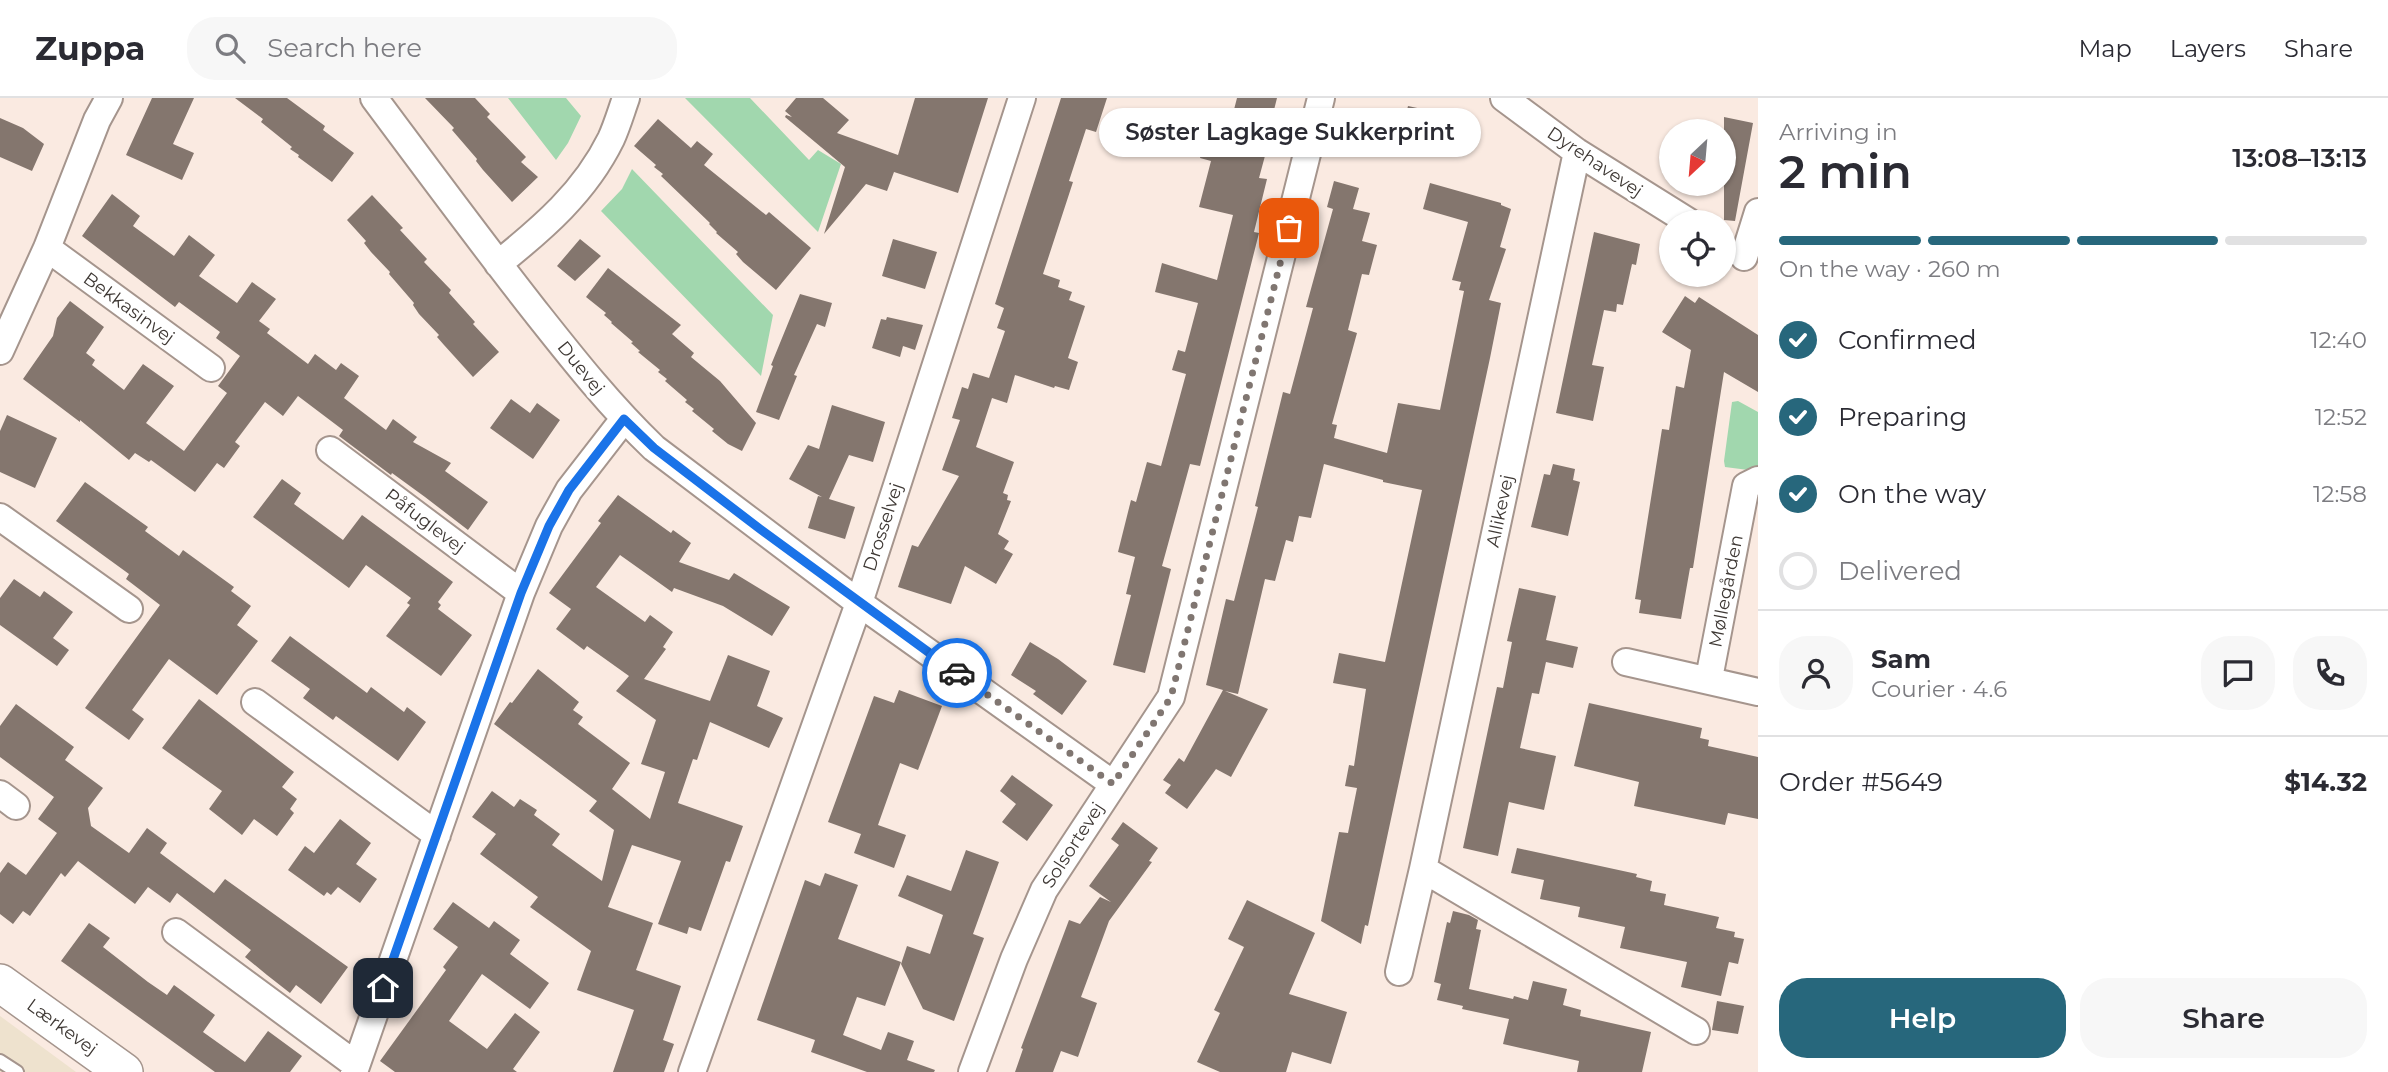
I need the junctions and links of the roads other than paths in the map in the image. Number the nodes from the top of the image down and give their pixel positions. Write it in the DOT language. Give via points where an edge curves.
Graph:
graph roads {
  1 [pos="109,98"];
  2 [pos="374,98"];
  3 [pos="626,98"];
  4 [pos="1022,98"];
  5 [pos="1321,98"];
  6 [pos="1504,98"];
  7 [pos="1577,152"];
  8 [pos="1670,210"];
  9 [pos="1758,212"];
  10 [pos="47,248"];
  11 [pos="1742,256"];
  12 [pos="498,264"];
  13 [pos="0,351"];
  14 [pos="211,368"];
  15 [pos="624,419"];
  16 [pos="330,450"];
  17 [pos="1758,480"];
  18 [pos="0,517"];
  19 [pos="521,593"];
  20 [pos="859,603"];
  21 [pos="128,609"];
  22 [pos="1626,662"];
  23 [pos="1711,667"];
  24 [pos="1758,692"];
  25 [pos="255,702"];
  26 [pos="1113,784"];
  27 [pos="437,835"];
  28 [pos="1423,869"];
  29 [pos="176,932"];
  30 [pos="1399,972"];
  31 [pos="0,982"];
  32 [pos="1696,1031"];
  33 [pos="0,1061"];
  34 [pos="355,1068"];
  35 [pos="17,1072"];
  36 [pos="124,1072"];
  37 [pos="692,1072"];
  38 [pos="972,1072"];
  1 -- 10 [label="street"];
  2 -- 12 [label="street, Duevej"];
  3 -- 12 [label="street" via="592,173 549,223"];
  4 -- 20 [label="street, Drosselvej"];
  5 -- 26 [label="street, Solsortevej" via="1171,697"];
  6 -- 7 [label="street, Dyrehavevej"];
  7 -- 8 [label="street, Dyrehavevej"];
  7 -- 28 [label="street, Allikevej"];
  9 -- 11 [label="street"];
  10 -- 13 [label="street"];
  10 -- 14 [label="street, Bekkasinvej"];
  12 -- 15 [label="street, Duevej"];
  15 -- 19 [label="street" via="569,490"];
  15 -- 20 [label="street, Duevej" via="654,448"];
  16 -- 19 [label="street, Påfuglevej"];
  17 -- 23 [label="street, Møllegården" via="1746,486"];
  18 -- 21 [label="street"];
  19 -- 27 [label="street"];
  20 -- 26 [label="street, Duevej"];
  20 -- 37 [label="street, Drosselvej"];
  22 -- 24 [label="street"];
  25 -- 27 [label="street"];
  26 -- 38 [label="street, Solsortevej" via="1044,890"];
  27 -- 34 [label="street"];
  28 -- 30 [label="street, Allikevej"];
  28 -- 32 [label="street"];
  29 -- 34 [label="street"];
  31 -- 36 [label="street, Lærkevej"];
  33 -- 35 [label="lane"];
}
